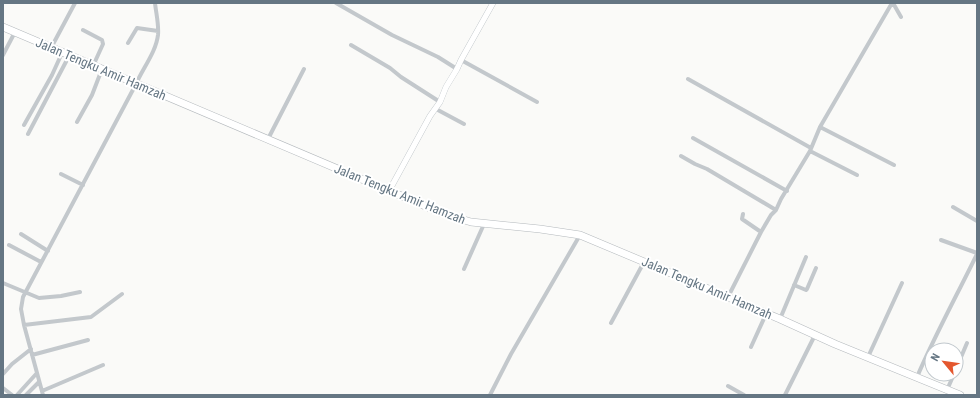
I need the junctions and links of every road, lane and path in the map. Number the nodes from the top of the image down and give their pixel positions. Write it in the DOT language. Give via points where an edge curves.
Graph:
graph roads {
  1 [pos="75,3"];
  2 [pos="155,3"];
  3 [pos="336,3"];
  4 [pos="493,3"];
  5 [pos="892,3"];
  6 [pos="901,17"];
  7 [pos="3,27"];
  8 [pos="158,29"];
  9 [pos="83,30"];
  10 [pos="15,32"];
  11 [pos="128,43"];
  12 [pos="351,45"];
  13 [pos="51,48"];
  14 [pos="65,54"];
  15 [pos="3,55"];
  16 [pos="461,60"];
  17 [pos="93,66"];
  18 [pos="102,69"];
  19 [pos="304,69"];
  20 [pos="457,69"];
  21 [pos="688,79"];
  22 [pos="136,84"];
  23 [pos="440,102"];
  24 [pos="537,102"];
  25 [pos="436,109"];
  26 [pos="77,122"];
  27 [pos="464,124"];
  28 [pos="24,125"];
  29 [pos="820,127"];
  30 [pos="28,134"];
  31 [pos="693,138"];
  32 [pos="268,139"];
  33 [pos="810,150"];
  34 [pos="682,156"];
  35 [pos="894,165"];
  36 [pos="61,174"];
  37 [pos="858,175"];
  38 [pos="83,185"];
  39 [pos="389,191"];
  40 [pos="787,191"];
  41 [pos="953,207"];
  42 [pos="776,210"];
  43 [pos="743,214"];
  44 [pos="977,222"];
  45 [pos="484,224"];
  46 [pos="761,232"];
  47 [pos="21,234"];
  48 [pos="580,235"];
  49 [pos="941,240"];
  50 [pos="9,245"];
  51 [pos="48,251"];
  52 [pos="977,254"];
  53 [pos="806,257"];
  54 [pos="42,262"];
  55 [pos="644,262"];
  56 [pos="816,268"];
  57 [pos="464,269"];
  58 [pos="3,283"];
  59 [pos="902,283"];
  60 [pos="794,285"];
  61 [pos="25,292"];
  62 [pos="80,292"];
  63 [pos="122,294"];
  64 [pos="727,298"];
  65 [pos="766,314"];
  66 [pos="780,319"];
  67 [pos="611,323"];
  68 [pos="24,325"];
  69 [pos="815,335"];
  70 [pos="88,340"];
  71 [pos="967,344"];
  72 [pos="751,347"];
  73 [pos="31,350"];
  74 [pos="964,351"];
  75 [pos="32,355"];
  76 [pos="868,357"];
  77 [pos="103,365"];
  78 [pos="37,373"];
  79 [pos="3,374"];
  80 [pos="917,377"];
  81 [pos="39,382"];
  82 [pos="950,382"];
  83 [pos="728,386"];
  84 [pos="3,388"];
  85 [pos="947,390"];
  86 [pos="43,393"];
  87 [pos="12,395"];
  88 [pos="17,395"];
  89 [pos="26,395"];
  90 [pos="490,395"];
  91 [pos="744,395"];
  92 [pos="784,395"];
  93 [pos="960,395"];
  1 -- 13 [label="street"];
  2 -- 8 [label="street"];
  3 -- 20 [label="street"];
  4 -- 16 [label="street"];
  5 -- 6 [label="street"];
  5 -- 29 [label="street"];
  7 -- 10 [label="highway, Jalan Tengku Amir Hamzah"];
  8 -- 11 [label="street" via="137,28"];
  8 -- 22 [label="street" via="155,44"];
  9 -- 17 [label="street" via="102,40 103,44"];
  10 -- 13 [label="highway, Jalan Tengku Amir Hamzah"];
  10 -- 15 [label="street"];
  12 -- 23 [label="street"];
  13 -- 14 [label="highway, Jalan Tengku Amir Hamzah"];
  14 -- 17 [label="highway, Jalan Tengku Amir Hamzah"];
  14 -- 28 [label="street"];
  14 -- 30 [label="street"];
  16 -- 20 [label="street"];
  16 -- 24 [label="street"];
  17 -- 18 [label="highway, Jalan Tengku Amir Hamzah"];
  18 -- 22 [label="highway, Jalan Tengku Amir Hamzah"];
  18 -- 26 [label="street" via="92,95"];
  19 -- 32 [label="street"];
  20 -- 23 [label="street"];
  21 -- 33 [label="street"];
  22 -- 32 [label="highway, Jalan Tengku Amir Hamzah"];
  22 -- 38 [label="street"];
  23 -- 25 [label="street"];
  25 -- 27 [label="street"];
  25 -- 39 [label="street"];
  29 -- 33 [label="street"];
  29 -- 35 [label="street"];
  31 -- 40 [label="street"];
  32 -- 39 [label="highway, Jalan Tengku Amir Hamzah"];
  33 -- 37 [label="street"];
  33 -- 40 [label="street"];
  34 -- 42 [label="street"];
  36 -- 38 [label="street"];
  38 -- 51 [label="street"];
  39 -- 45 [label="highway, Jalan Tengku Amir Hamzah" via="444,214"];
  40 -- 42 [label="street"];
  41 -- 44 [label="street"];
  42 -- 46 [label="street"];
  43 -- 46 [label="street" via="742,219"];
  45 -- 48 [label="highway, Jalan Tengku Amir Hamzah"];
  45 -- 57 [label="street"];
  46 -- 64 [label="street"];
  47 -- 51 [label="street"];
  48 -- 55 [label="highway, Jalan Tengku Amir Hamzah"];
  48 -- 90 [label="street"];
  49 -- 52 [label="street"];
  50 -- 54 [label="street"];
  51 -- 54 [label="street"];
  52 -- 80 [label="street"];
  53 -- 60 [label="street"];
  54 -- 61 [label="street"];
  55 -- 64 [label="highway, Jalan Tengku Amir Hamzah"];
  55 -- 67 [label="street"];
  56 -- 60 [label="street" via="806,290"];
  58 -- 61 [label="street"];
  59 -- 76 [label="street"];
  60 -- 66 [label="street"];
  61 -- 62 [label="street" via="41,298"];
  61 -- 68 [label="street" via="21,306"];
  63 -- 68 [label="street" via="91,317"];
  64 -- 65 [label="highway, Jalan Tengku Amir Hamzah"];
  65 -- 66 [label="highway, Jalan Tengku Amir Hamzah"];
  65 -- 72 [label="street"];
  66 -- 69 [label="highway, Jalan Tengku Amir Hamzah"];
  68 -- 73 [label="street"];
  69 -- 76 [label="highway, Jalan Tengku Amir Hamzah"];
  69 -- 92 [label="street"];
  70 -- 75 [label="street"];
  71 -- 74 [label="street"];
  73 -- 75 [label="street"];
  73 -- 79 [label="street"];
  75 -- 78 [label="street"];
  76 -- 80 [label="highway, Jalan Tengku Amir Hamzah"];
  77 -- 86 [label="street"];
  78 -- 81 [label="street"];
  78 -- 88 [label="street"];
  80 -- 85 [label="highway, Jalan Tengku Amir Hamzah"];
  81 -- 86 [label="street"];
  81 -- 89 [label="street"];
  82 -- 85 [label="street"];
  83 -- 91 [label="street"];
  84 -- 87 [label="street"];
  85 -- 93 [label="highway, Jalan Tengku Amir Hamzah"];
}
